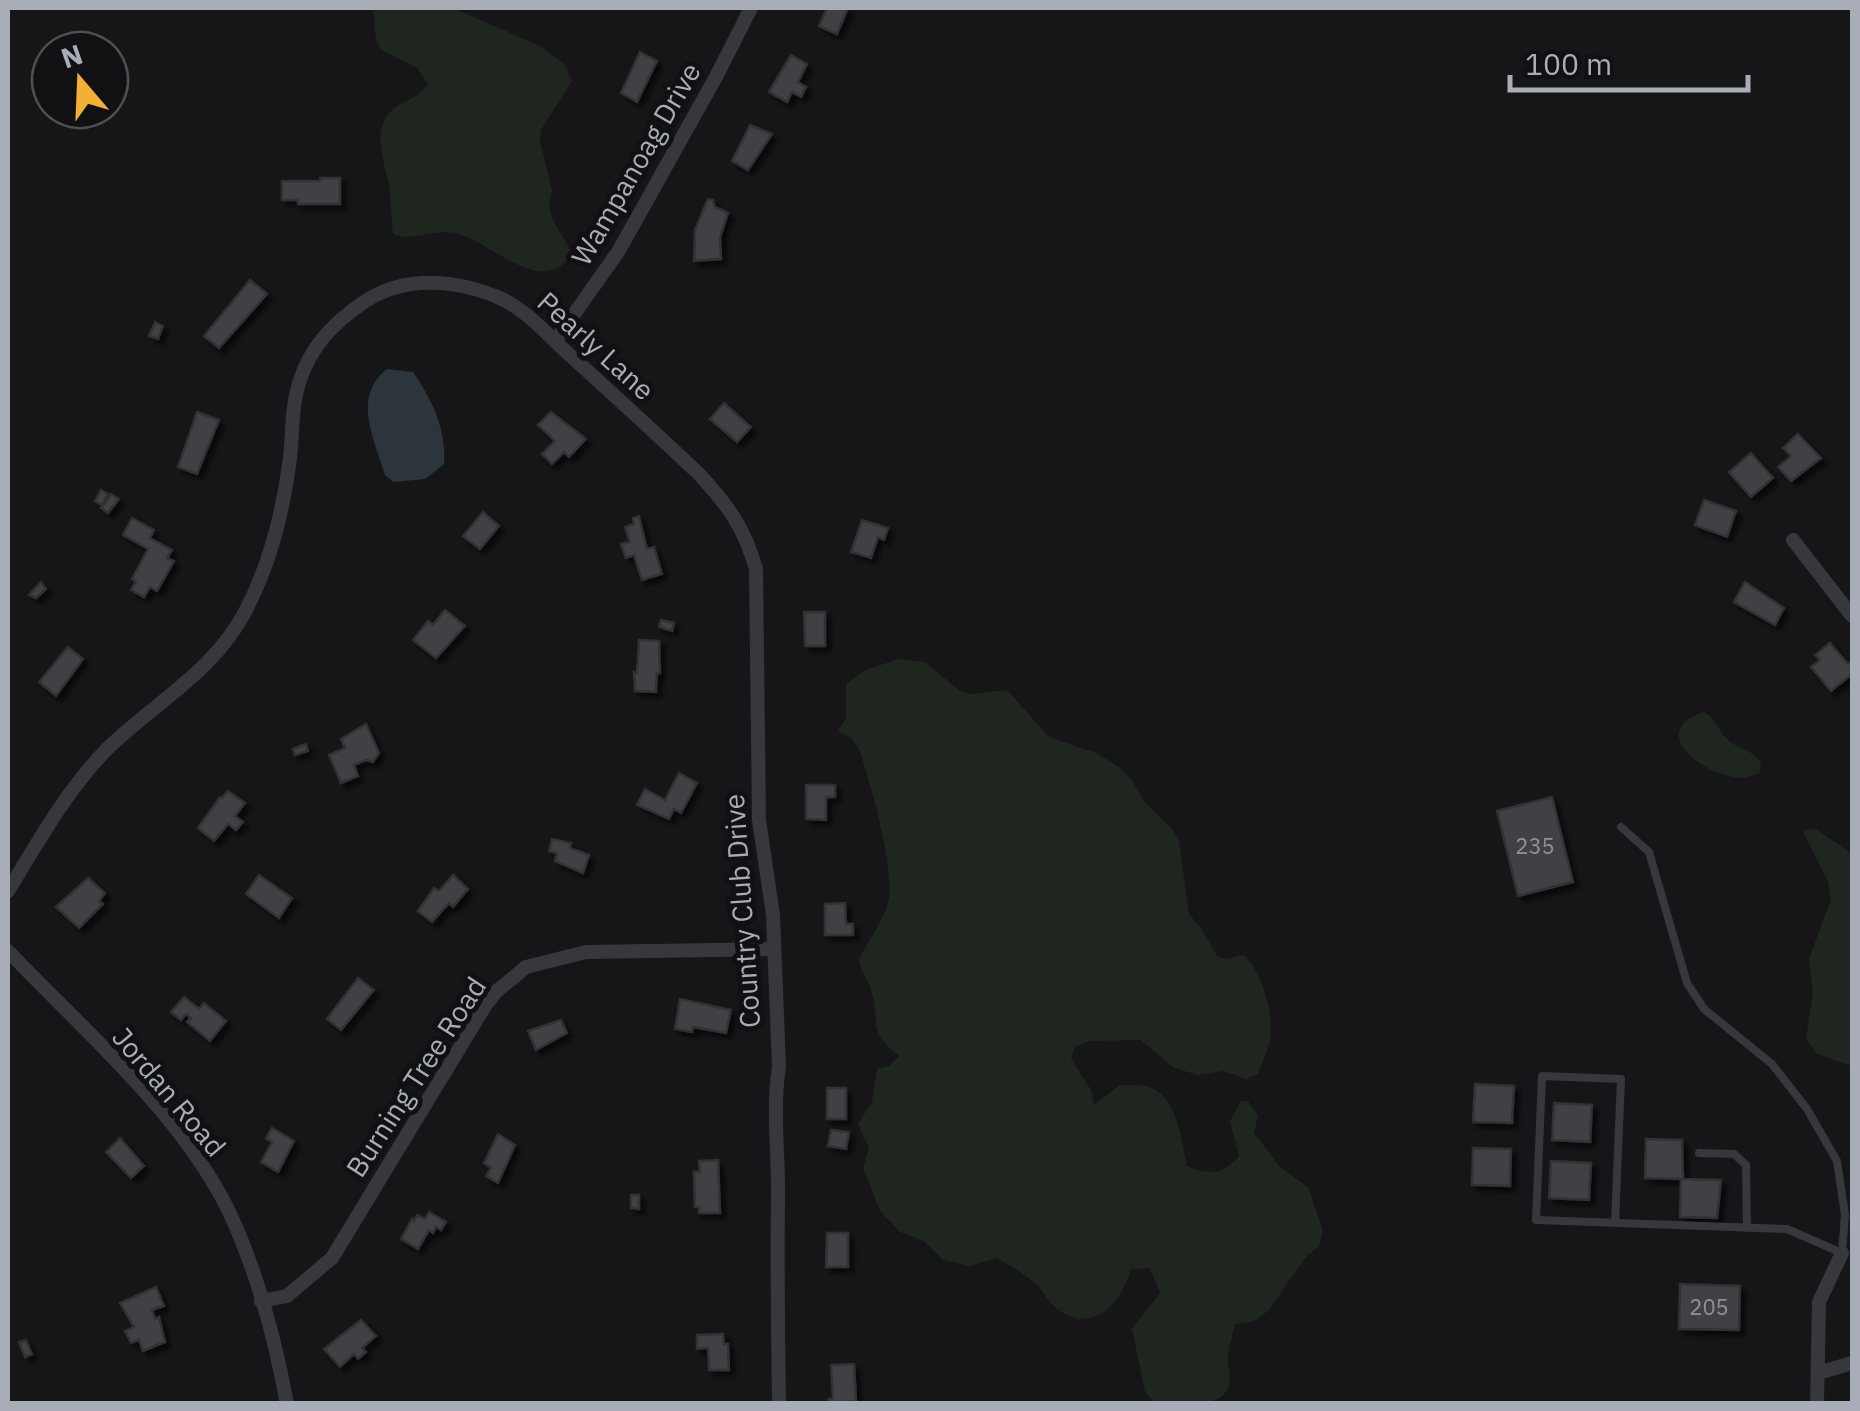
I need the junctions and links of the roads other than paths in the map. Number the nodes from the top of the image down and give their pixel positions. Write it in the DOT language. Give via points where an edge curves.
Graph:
graph roads {
  1 [pos="751,8"];
  2 [pos="554,342"];
  3 [pos="746,536"];
  4 [pos="1793,540"];
  5 [pos="1852,616"];
  6 [pos="1622,827"];
  7 [pos="8,892"];
  8 [pos="774,949"];
  9 [pos="8,951"];
  10 [pos="1699,1152"];
  11 [pos="1616,1223"];
  12 [pos="1747,1228"];
  13 [pos="1842,1253"];
  14 [pos="261,1302"];
  15 [pos="1852,1363"];
  16 [pos="1818,1373"];
  17 [pos="286,1404"];
  18 [pos="779,1404"];
  19 [pos="1817,1404"];
  1 -- 2 [label="street, Wampanoag Drive" via="618,252"];
  2 -- 3 [label="street, Pearly Lane" via="700,475"];
  2 -- 7 [label="street, Pearly Lane" via="506,300 433,282 373,296 330,329 300,378 275,541 247,610 199,671 86,772"];
  3 -- 8 [label="street, Country Club Drive" via="756,569 759,820"];
  4 -- 5 [label="street"];
  6 -- 13 [label="lane" via="1649,852 1687,983 1704,1009 1772,1064 1837,1161"];
  8 -- 14 [label="street, Burning Tree Road" via="586,952 526,967 485,1006 332,1258 287,1296"];
  8 -- 18 [label="street, Country Club Drive"];
  9 -- 14 [label="street, Jordan Road" via="190,1149 236,1226"];
  10 -- 12 [label="lane" via="1734,1154 1746,1166"];
  11 -- 11 [label="lane" via="1536,1220 1542,1076 1621,1079"];
  11 -- 12 [label="lane"];
  12 -- 13 [label="lane" via="1787,1229"];
  13 -- 16 [label="street" via="1820,1302"];
  14 -- 17 [label="street, Jordan Road"];
  15 -- 16 [label="street"];
  16 -- 19 [label="street"];
}
